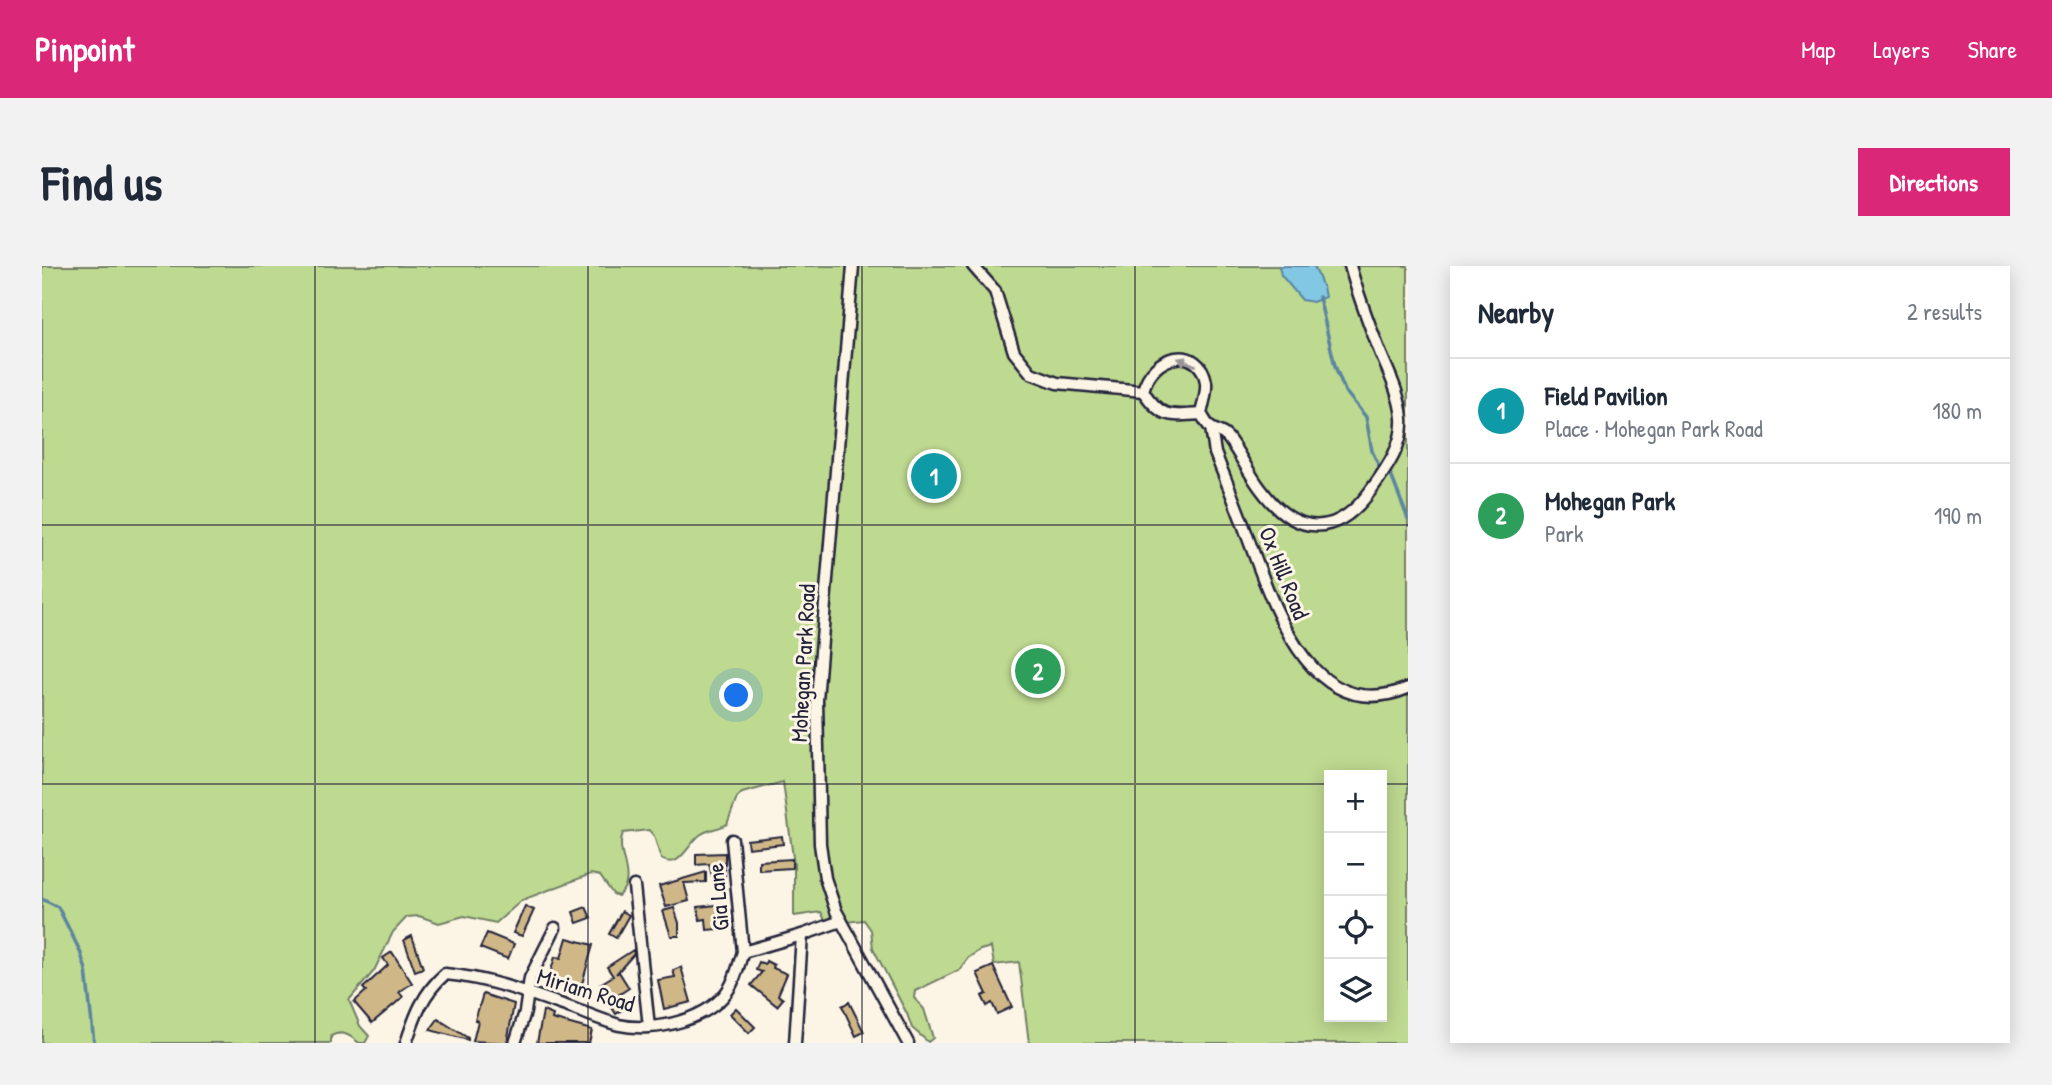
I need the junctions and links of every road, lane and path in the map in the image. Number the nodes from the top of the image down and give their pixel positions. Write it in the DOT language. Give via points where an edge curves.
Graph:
graph roads {
  1 [pos="853,266"];
  2 [pos="973,266"];
  3 [pos="1350,266"];
  4 [pos="1143,391"];
  5 [pos="1201,414"];
  6 [pos="1211,428"];
  7 [pos="1408,688"];
  8 [pos="732,840"];
  9 [pos="634,886"];
  10 [pos="841,921"];
  11 [pos="555,928"];
  12 [pos="802,935"];
  13 [pos="743,952"];
  14 [pos="526,992"];
  15 [pos="649,1027"];
  16 [pos="406,1043"];
  17 [pos="515,1043"];
  18 [pos="795,1043"];
  19 [pos="908,1043"];
  1 -- 10 [label="street, Mohegan Park Road" via="816,715 822,864"];
  2 -- 4 [label="street" via="997,294 1011,346 1026,369 1057,383"];
  3 -- 6 [label="street" via="1402,419 1392,458 1361,503 1328,526 1300,523 1265,495 1224,433"];
  4 -- 5 [label="street" via="1167,415"];
  5 -- 4 [label="street, one-way" via="1206,381 1187,359 1172,358 1158,364"];
  5 -- 6 [label="street"];
  6 -- 7 [label="street, Ox Hill Road" via="1214,450 1272,603 1300,651 1321,676 1350,692 1379,696"];
  8 -- 13 [label="street, Gia Lane"];
  9 -- 15 [label="street"];
  10 -- 12 [label="street"];
  10 -- 19 [label="street, Mohegan Park Road"];
  11 -- 14 [label="street"];
  12 -- 13 [label="street"];
  12 -- 18 [label="street"];
  13 -- 15 [label="street, Miriam Road" via="730,988 710,1008"];
  14 -- 15 [label="street, Miriam Road" via="620,1025"];
  14 -- 16 [label="street, Miriam Road" via="471,976 445,974 430,988"];
  14 -- 17 [label="street"];
}
